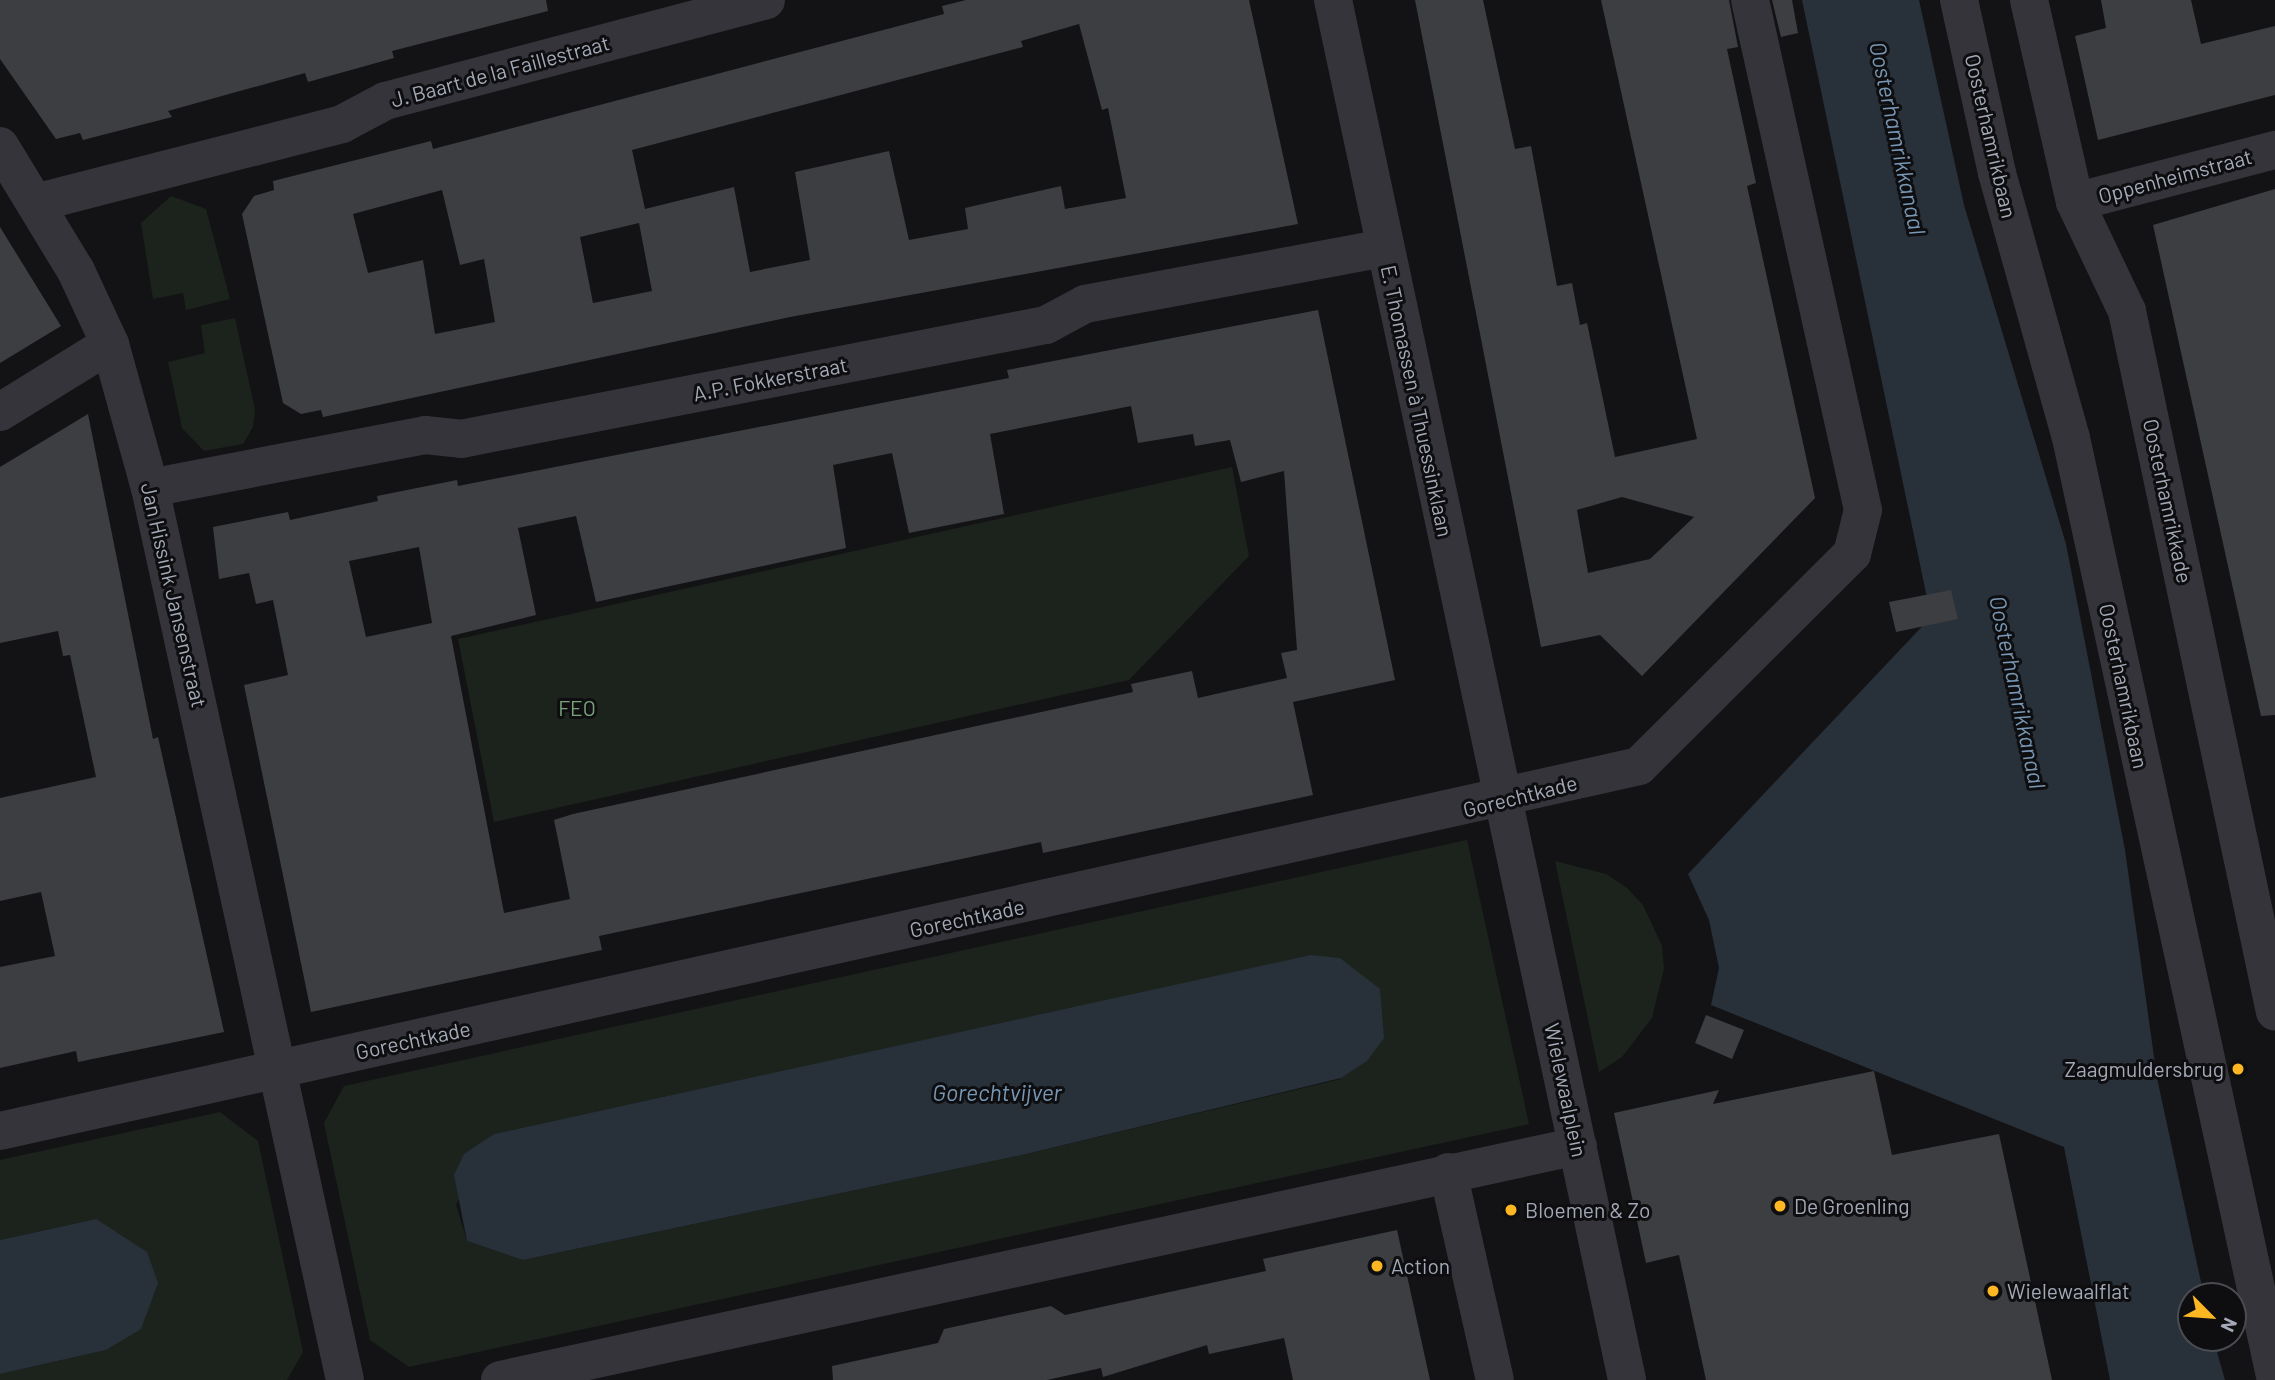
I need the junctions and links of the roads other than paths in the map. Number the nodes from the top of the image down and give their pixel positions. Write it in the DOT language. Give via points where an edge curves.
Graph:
graph roads {
  1 [pos="766,0"];
  2 [pos="1333,0"];
  3 [pos="1750,0"];
  4 [pos="1959,0"];
  5 [pos="2029,0"];
  6 [pos="0,146"];
  7 [pos="2275,150"];
  8 [pos="2075,202"];
  9 [pos="34,203"];
  10 [pos="1385,248"];
  11 [pos="110,344"];
  12 [pos="0,412"];
  13 [pos="150,488"];
  14 [pos="1504,801"];
  15 [pos="2261,861"];
  16 [pos="2275,1012"];
  17 [pos="279,1069"];
  18 [pos="0,1130"];
  19 [pos="1578,1146"];
  20 [pos="1448,1172"];
  21 [pos="2275,1377"];
  22 [pos="345,1380"];
  23 [pos="500,1380"];
  24 [pos="1495,1380"];
  25 [pos="1627,1380"];
  1 -- 9 [label="street, J. Baart de la Faillestraat" via="385,101 342,124"];
  2 -- 10 [label="street, E. Thomassen à Thuessinklaan"];
  3 -- 14 [label="street, Gorechtkade" via="1863,510 1852,554 1639,766"];
  4 -- 21 [label="street, Oosterhamrikbaan" via="1997,173 2071,438"];
  5 -- 8 [label="street, Oosterhamrikkade"];
  6 -- 9 [label="street, Jan Hissink Jansenstraat"];
  7 -- 8 [label="street, Oppenheimstraat"];
  8 -- 15 [label="street, Oosterhamrikkade" via="2127,311"];
  9 -- 11 [label="street, Jan Hissink Jansenstraat"];
  10 -- 13 [label="street, A.P. Fokkerstraat" via="1085,304 1046,326 461,439 425,435"];
  10 -- 14 [label="street, E. Thomassen à Thuessinklaan"];
  11 -- 12 [label="street"];
  11 -- 13 [label="street, Jan Hissink Jansenstraat"];
  13 -- 17 [label="street, Jan Hissink Jansenstraat"];
  14 -- 17 [label="street, Gorechtkade"];
  14 -- 19 [label="street, Wielewaalplein"];
  15 -- 16 [label="street, Oosterhamrikkade"];
  17 -- 18 [label="street, Gorechtkade"];
  17 -- 22 [label="street, Jan Hissink Jansenstraat"];
  19 -- 20 [label="street"];
  19 -- 25 [label="street, Wielewaalplein"];
  20 -- 23 [label="street"];
  20 -- 24 [label="street"];
}
